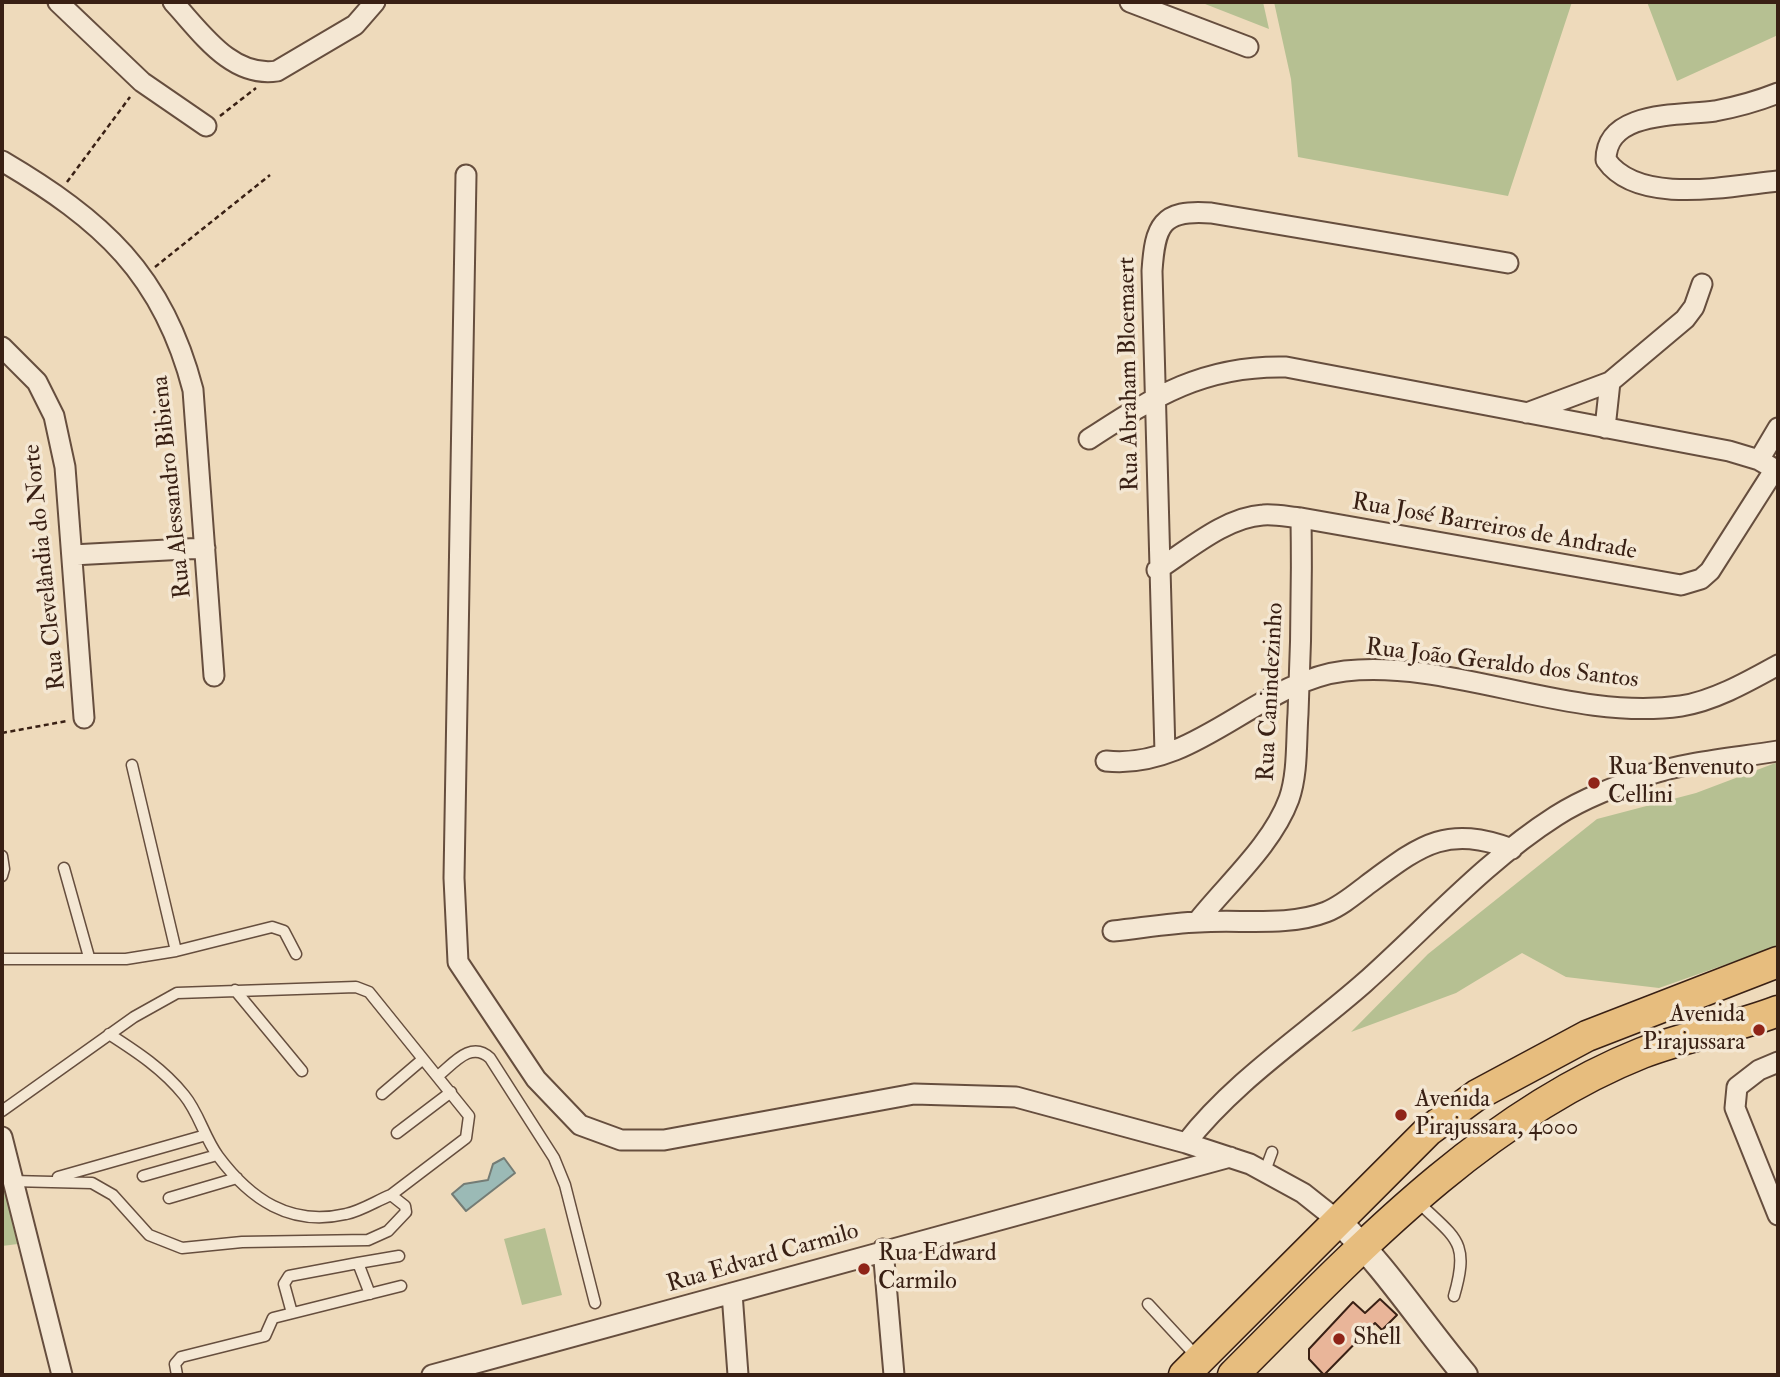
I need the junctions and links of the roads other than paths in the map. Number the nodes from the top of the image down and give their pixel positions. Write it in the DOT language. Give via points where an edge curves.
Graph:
graph roads {
  1 [pos="58,2"];
  2 [pos="173,2"];
  3 [pos="374,2"];
  4 [pos="1130,2"];
  5 [pos="1248,47"];
  6 [pos="1778,93"];
  7 [pos="206,126"];
  8 [pos="2,160"];
  9 [pos="466,175"];
  10 [pos="1778,181"];
  11 [pos="1508,263"];
  12 [pos="1702,284"];
  13 [pos="2,347"];
  14 [pos="1610,382"];
  15 [pos="1154,397"];
  16 [pos="1527,413"];
  17 [pos="1605,428"];
  18 [pos="1778,428"];
  19 [pos="1089,439"];
  20 [pos="1771,466"];
  21 [pos="1301,518"];
  22 [pos="205,548"];
  23 [pos="72,555"];
  24 [pos="1157,570"];
  25 [pos="1778,665"];
  26 [pos="214,677"];
  27 [pos="1299,684"];
  28 [pos="84,718"];
  29 [pos="1778,751"];
  30 [pos="1165,753"];
  31 [pos="1105,761"];
  32 [pos="132,765"];
  33 [pos="1512,849"];
  34 [pos="2,856"];
  35 [pos="64,868"];
  36 [pos="2,876"];
  37 [pos="1197,922"];
  38 [pos="1114,931"];
  39 [pos="176,951"];
  40 [pos="296,954"];
  41 [pos="89,957"];
  42 [pos="2,959"];
  43 [pos="1778,962"];
  44 [pos="235,990"];
  45 [pos="1778,1011"];
  46 [pos="109,1034"];
  47 [pos="423,1059"];
  48 [pos="1778,1062"];
  49 [pos="302,1070"];
  50 [pos="438,1076"];
  51 [pos="451,1092"];
  52 [pos="382,1094"];
  53 [pos="2,1111"];
  54 [pos="397,1133"];
  55 [pos="206,1135"];
  56 [pos="2,1137"];
  57 [pos="1186,1143"];
  58 [pos="1272,1152"];
  59 [pos="217,1155"];
  60 [pos="1230,1157"];
  61 [pos="1265,1171"];
  62 [pos="143,1176"];
  63 [pos="237,1178"];
  64 [pos="47,1180"];
  65 [pos="12,1181"];
  66 [pos="391,1195"];
  67 [pos="169,1198"];
  68 [pos="1415,1199"];
  69 [pos="1778,1215"];
  70 [pos="1337,1220"];
  71 [pos="883,1249"];
  72 [pos="1364,1249"];
  73 [pos="399,1256"];
  74 [pos="358,1263"];
  75 [pos="401,1286"];
  76 [pos="732,1293"];
  77 [pos="370,1294"];
  78 [pos="1454,1296"];
  79 [pos="595,1303"];
  80 [pos="1148,1304"];
  81 [pos="292,1313"];
  82 [pos="1192,1368"];
  83 [pos="62,1375"];
  84 [pos="177,1375"];
  85 [pos="432,1375"];
  86 [pos="738,1375"];
  87 [pos="894,1375"];
  88 [pos="1233,1375"];
  89 [pos="1465,1375"];
  1 -- 7 [label="street" via="142,82"];
  2 -- 3 [label="street" via="219,50 241,67 264,73 277,71 355,25"];
  4 -- 5 [label="street"];
  6 -- 10 [label="street" via="1736,106 1632,124 1610,140 1606,160 1625,179 1662,188"];
  8 -- 22 [label="street, Rua Alessandro Bibiena" via="95,225 144,276 184,355 193,390"];
  9 -- 57 [label="street" via="454,878 458,962 536,1079 580,1125 621,1140 664,1140 914,1094 1016,1097"];
  11 -- 15 [label="street, Rua Abraham Bloemaert" via="1183,212 1165,222 1154,241"];
  12 -- 14 [label="street" via="1685,318"];
  13 -- 23 [label="street, Rua Clevelândia do Norte" via="37,382 54,416 65,467"];
  14 -- 16 [label="street"];
  14 -- 17 [label="street"];
  15 -- 16 [label="street" via="1222,372 1252,366 1286,367"];
  15 -- 19 [label="street"];
  15 -- 24 [label="street, Rua Abraham Bloemaert"];
  16 -- 17 [label="street"];
  17 -- 20 [label="street"];
  18 -- 20 [label="street, Rua José Barreiros de Andrade"];
  20 -- 21 [label="street, Rua José Barreiros de Andrade" via="1710,571 1681,585"];
  21 -- 24 [label="street, Rua José Barreiros de Andrade" via="1262,515 1243,519"];
  21 -- 27 [label="street, Rua Canindezinho"];
  22 -- 23 [label="street"];
  22 -- 26 [label="street, Rua Alessandro Bibiena"];
  23 -- 28 [label="street, Rua Clevelândia do Norte"];
  24 -- 30 [label="street, Rua Abraham Bloemaert"];
  25 -- 27 [label="street, Rua João Geraldo dos Santos" via="1700,702 1661,708 1559,700 1382,671 1327,674"];
  27 -- 30 [label="street, Rua João Geraldo dos Santos"];
  27 -- 37 [label="street, Rua Canindezinho" via="1289,800 1253,856"];
  29 -- 33 [label="street" via="1650,775 1556,816"];
  30 -- 31 [label="street, Rua João Geraldo dos Santos" via="1128,763"];
  32 -- 39 [label="lane"];
  33 -- 37 [label="street" via="1489,840 1456,837 1410,854 1327,912 1301,919"];
  33 -- 57 [label="street" via="1216,1109"];
  34 -- 36 [label="lane"];
  35 -- 41 [label="lane"];
  37 -- 38 [label="street"];
  39 -- 40 [label="lane" via="275,927 284,931"];
  39 -- 41 [label="lane" via="126,959"];
  41 -- 42 [label="lane"];
  43 -- 70 [label="main road" via="1587,1037 1477,1095 1429,1131"];
  44 -- 46 [label="lane" via="177,993"];
  44 -- 47 [label="lane" via="365,989"];
  44 -- 49 [label="lane"];
  45 -- 68 [label="main road" via="1642,1053 1584,1082 1501,1130"];
  46 -- 53 [label="lane"];
  46 -- 55 [label="lane" via="149,1059 185,1096"];
  47 -- 50 [label="lane"];
  47 -- 52 [label="lane"];
  48 -- 69 [label="street" via="1737,1087 1735,1108"];
  50 -- 51 [label="lane"];
  50 -- 79 [label="lane" via="468,1052 480,1052 490,1059 554,1158"];
  51 -- 54 [label="lane"];
  51 -- 66 [label="lane" via="469,1116 466,1138"];
  55 -- 59 [label="lane"];
  55 -- 64 [label="lane"];
  56 -- 65 [label="street"];
  57 -- 60 [label="street"];
  58 -- 61 [label="lane"];
  59 -- 62 [label="lane"];
  59 -- 63 [label="lane"];
  60 -- 61 [label="street"];
  60 -- 71 [label="street, Rua Edvard Carmilo"];
  61 -- 70 [label="street"];
  63 -- 66 [label="lane" via="269,1206 306,1215 347,1214"];
  63 -- 67 [label="lane"];
  64 -- 65 [label="lane"];
  64 -- 66 [label="lane" via="103,1188 149,1236 181,1248 368,1240 388,1231 406,1212"];
  65 -- 83 [label="street"];
  68 -- 72 [label="main road"];
  68 -- 78 [label="lane" via="1459,1242 1463,1266"];
  70 -- 72 [label="street"];
  70 -- 82 [label="main road"];
  71 -- 76 [label="street, Rua Edvard Carmilo"];
  71 -- 87 [label="street"];
  72 -- 88 [label="main road"];
  72 -- 89 [label="street"];
  73 -- 74 [label="lane"];
  74 -- 77 [label="lane"];
  74 -- 81 [label="lane" via="287,1276 284,1283"];
  75 -- 77 [label="lane"];
  76 -- 85 [label="street, Rua Edvard Carmilo"];
  76 -- 86 [label="street"];
  77 -- 81 [label="lane"];
  80 -- 82 [label="lane"];
  81 -- 84 [label="lane" via="271,1319 265,1336 181,1357 174,1364"];
}
